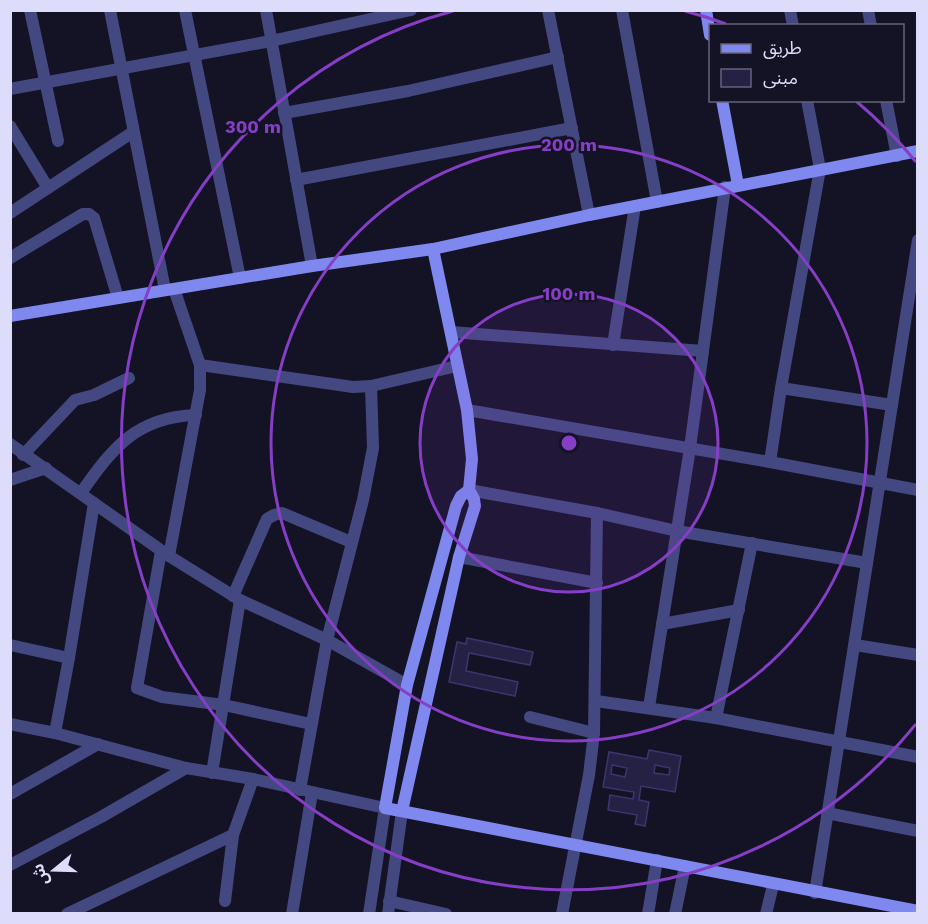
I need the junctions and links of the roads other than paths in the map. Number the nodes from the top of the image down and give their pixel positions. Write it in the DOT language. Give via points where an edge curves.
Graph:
graph roads {
  1 [pos="30,10"];
  2 [pos="110,10"];
  3 [pos="185,10"];
  4 [pos="266,10"];
  5 [pos="411,10"];
  6 [pos="548,10"];
  7 [pos="622,10"];
  8 [pos="706,10"];
  9 [pos="709,25"];
  10 [pos="271,41"];
  11 [pos="195,56"];
  12 [pos="558,57"];
  13 [pos="121,69"];
  14 [pos="44,82"];
  15 [pos="10,88"];
  16 [pos="722,102"];
  17 [pos="807,102"];
  18 [pos="886,102"];
  19 [pos="284,113"];
  20 [pos="10,126"];
  21 [pos="572,128"];
  22 [pos="133,132"];
  23 [pos="58,141"];
  24 [pos="915,154"];
  25 [pos="897,156"];
  26 [pos="820,169"];
  27 [pos="296,180"];
  28 [pos="738,185"];
  29 [pos="725,187"];
  30 [pos="48,188"];
  31 [pos="657,202"];
  32 [pos="635,206"];
  33 [pos="10,213"];
  34 [pos="589,215"];
  35 [pos="918,240"];
  36 [pos="433,249"];
  37 [pos="10,258"];
  38 [pos="312,266"];
  39 [pos="240,278"];
  40 [pos="169,290"];
  41 [pos="118,298"];
  42 [pos="10,316"];
  43 [pos="451,332"];
  44 [pos="613,345"];
  45 [pos="703,351"];
  46 [pos="200,366"];
  47 [pos="457,366"];
  48 [pos="129,378"];
  49 [pos="371,386"];
  50 [pos="781,388"];
  51 [pos="892,405"];
  52 [pos="467,410"];
  53 [pos="196,415"];
  54 [pos="10,444"];
  55 [pos="690,448"];
  56 [pos="23,454"];
  57 [pos="770,462"];
  58 [pos="46,468"];
  59 [pos="10,480"];
  60 [pos="880,484"];
  61 [pos="469,490"];
  62 [pos="918,490"];
  63 [pos="81,493"];
  64 [pos="94,503"];
  65 [pos="597,513"];
  66 [pos="677,531"];
  67 [pos="351,542"];
  68 [pos="752,543"];
  69 [pos="165,554"];
  70 [pos="459,557"];
  71 [pos="867,562"];
  72 [pos="597,583"];
  73 [pos="237,598"];
  74 [pos="739,610"];
  75 [pos="662,624"];
  76 [pos="327,640"];
  77 [pos="10,645"];
  78 [pos="855,645"];
  79 [pos="918,655"];
  80 [pos="69,658"];
  81 [pos="407,685"];
  82 [pos="596,701"];
  83 [pos="224,705"];
  84 [pos="650,707"];
  85 [pos="530,717"];
  86 [pos="717,718"];
  87 [pos="10,724"];
  88 [pos="311,724"];
  89 [pos="55,733"];
  90 [pos="594,733"];
  91 [pos="839,741"];
  92 [pos="98,744"];
  93 [pos="918,757"];
  94 [pos="186,768"];
  95 [pos="212,773"];
  96 [pos="253,779"];
  97 [pos="306,791"];
  98 [pos="10,794"];
  99 [pos="385,808"];
  100 [pos="402,811"];
  101 [pos="827,813"];
  102 [pos="918,831"];
  103 [pos="233,835"];
  104 [pos="574,844"];
  105 [pos="657,860"];
  106 [pos="10,865"];
  107 [pos="685,866"];
  108 [pos="773,885"];
  109 [pos="815,893"];
  110 [pos="225,901"];
  111 [pos="389,907"];
  112 [pos="888,910"];
  113 [pos="918,911"];
  114 [pos="67,914"];
  115 [pos="292,914"];
  116 [pos="369,914"];
  117 [pos="446,914"];
  118 [pos="562,914"];
  119 [pos="648,914"];
  120 [pos="675,914"];
  121 [pos="766,914"];
  1 -- 14 [label="street"];
  2 -- 13 [label="street"];
  3 -- 11 [label="street"];
  4 -- 10 [label="street"];
  5 -- 10 [label="street"];
  6 -- 12 [label="street"];
  7 -- 31 [label="street"];
  8 -- 9 [label="street"];
  10 -- 11 [label="street"];
  10 -- 19 [label="street"];
  11 -- 13 [label="street"];
  11 -- 39 [label="street"];
  12 -- 19 [label="street" via="408,91"];
  12 -- 21 [label="street"];
  13 -- 14 [label="street"];
  13 -- 22 [label="street"];
  14 -- 15 [label="street"];
  14 -- 23 [label="street"];
  16 -- 28 [label="street"];
  17 -- 26 [label="street"];
  18 -- 25 [label="street"];
  19 -- 27 [label="street"];
  20 -- 30 [label="street"];
  21 -- 27 [label="street"];
  21 -- 34 [label="street"];
  22 -- 30 [label="street"];
  22 -- 40 [label="street"];
  24 -- 25 [label="street"];
  25 -- 26 [label="street"];
  26 -- 28 [label="street"];
  26 -- 50 [label="street"];
  27 -- 38 [label="street"];
  28 -- 29 [label="street"];
  29 -- 31 [label="street"];
  29 -- 45 [label="street"];
  30 -- 33 [label="street"];
  31 -- 32 [label="street"];
  32 -- 34 [label="street"];
  32 -- 44 [label="street"];
  34 -- 36 [label="street"];
  35 -- 51 [label="street"];
  36 -- 38 [label="street"];
  36 -- 43 [label="street"];
  37 -- 41 [label="street" via="89,214 94,218"];
  38 -- 39 [label="street"];
  39 -- 40 [label="street"];
  40 -- 41 [label="street"];
  40 -- 46 [label="street"];
  41 -- 42 [label="street"];
  43 -- 44 [label="street"];
  43 -- 47 [label="street"];
  44 -- 45 [label="street"];
  45 -- 55 [label="street"];
  46 -- 49 [label="street" via="353,387"];
  46 -- 53 [label="street"];
  47 -- 49 [label="street"];
  47 -- 52 [label="street"];
  48 -- 56 [label="street" via="75,400"];
  49 -- 67 [label="street" via="373,448"];
  50 -- 51 [label="street"];
  50 -- 57 [label="street"];
  51 -- 60 [label="street"];
  52 -- 55 [label="street"];
  52 -- 61 [label="street" via="472,459"];
  53 -- 63 [label="street" via="160,421 126,437"];
  53 -- 69 [label="street"];
  54 -- 56 [label="street"];
  55 -- 57 [label="street"];
  55 -- 66 [label="street"];
  56 -- 58 [label="street"];
  57 -- 60 [label="street"];
  58 -- 59 [label="street"];
  58 -- 63 [label="street"];
  60 -- 62 [label="street"];
  60 -- 71 [label="street"];
  61 -- 65 [label="street"];
  61 -- 70 [label="street" via="475,506"];
  61 -- 81 [label="street" via="460,496 456,506"];
  63 -- 64 [label="street"];
  64 -- 69 [label="street"];
  64 -- 80 [label="street"];
  65 -- 66 [label="street"];
  65 -- 72 [label="street"];
  66 -- 68 [label="street"];
  66 -- 75 [label="street"];
  67 -- 73 [label="street" via="282,513 273,515 267,519"];
  67 -- 76 [label="street"];
  68 -- 71 [label="street"];
  68 -- 74 [label="street"];
  69 -- 73 [label="street"];
  69 -- 83 [label="street" via="136,688 162,697"];
  70 -- 72 [label="street"];
  70 -- 100 [label="street"];
  71 -- 78 [label="street"];
  72 -- 82 [label="street"];
  73 -- 76 [label="street"];
  73 -- 83 [label="street"];
  74 -- 75 [label="street"];
  74 -- 86 [label="street"];
  75 -- 84 [label="street"];
  76 -- 81 [label="street"];
  76 -- 88 [label="street"];
  77 -- 80 [label="street"];
  78 -- 79 [label="street"];
  78 -- 91 [label="street"];
  80 -- 89 [label="street"];
  81 -- 99 [label="street"];
  82 -- 84 [label="street"];
  82 -- 90 [label="street"];
  83 -- 88 [label="street"];
  83 -- 95 [label="street"];
  84 -- 86 [label="street"];
  85 -- 90 [label="street"];
  86 -- 91 [label="street"];
  87 -- 89 [label="street"];
  88 -- 97 [label="street"];
  89 -- 92 [label="street"];
  90 -- 104 [label="street"];
  91 -- 93 [label="street"];
  91 -- 101 [label="street"];
  92 -- 94 [label="street"];
  92 -- 98 [label="street"];
  94 -- 95 [label="street"];
  94 -- 106 [label="street"];
  95 -- 96 [label="street"];
  96 -- 97 [label="street"];
  96 -- 103 [label="street"];
  97 -- 99 [label="street"];
  97 -- 115 [label="street"];
  99 -- 100 [label="street"];
  99 -- 116 [label="street"];
  100 -- 104 [label="street"];
  100 -- 111 [label="street"];
  101 -- 102 [label="street"];
  101 -- 109 [label="street"];
  103 -- 110 [label="street"];
  103 -- 114 [label="street"];
  104 -- 105 [label="street"];
  104 -- 118 [label="street"];
  105 -- 107 [label="street"];
  105 -- 119 [label="street"];
  107 -- 108 [label="street"];
  107 -- 120 [label="street"];
  108 -- 109 [label="street"];
  108 -- 121 [label="street"];
  109 -- 112 [label="street"];
  111 -- 117 [label="street"];
  112 -- 113 [label="street"];
}
